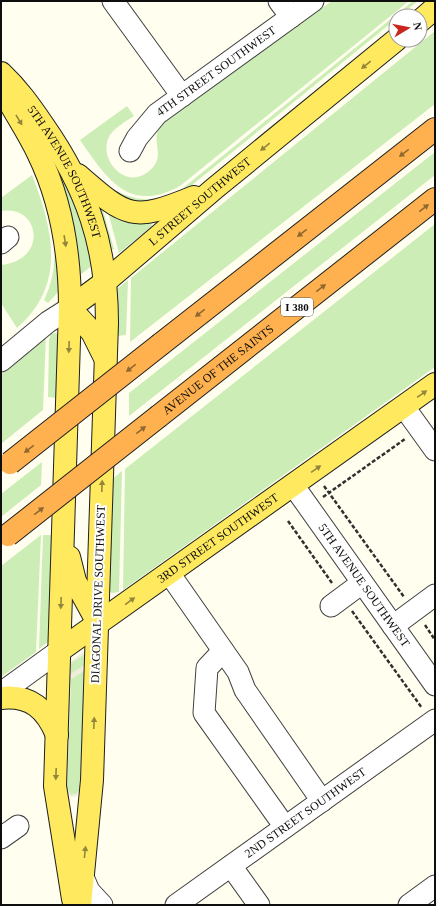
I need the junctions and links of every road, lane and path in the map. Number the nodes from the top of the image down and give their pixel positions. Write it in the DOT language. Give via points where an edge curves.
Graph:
graph roads {
  1 [pos="114,1"];
  2 [pos="313,1"];
  3 [pos="285,9"];
  4 [pos="388,47"];
  5 [pos="1,73"];
  6 [pos="1,86"];
  7 [pos="182,96"];
  8 [pos="435,129"];
  9 [pos="130,151"];
  10 [pos="72,170"];
  11 [pos="216,188"];
  12 [pos="435,199"];
  13 [pos="105,282"];
  14 [pos="70,308"];
  15 [pos="106,360"];
  16 [pos="1,361"];
  17 [pos="435,384"];
  18 [pos="404,406"];
  19 [pos="419,428"];
  20 [pos="435,450"];
  21 [pos="6,467"];
  22 [pos="321,481"];
  23 [pos="293,485"];
  24 [pos="329,492"];
  25 [pos="320,498"];
  26 [pos="288,521"];
  27 [pos="63,528"];
  28 [pos="5,538"];
  29 [pos="169,573"];
  30 [pos="362,583"];
  31 [pos="435,595"];
  32 [pos="337,602"];
  33 [pos="414,610"];
  34 [pos="98,623"];
  35 [pos="393,626"];
  36 [pos="435,640"];
  37 [pos="223,650"];
  38 [pos="59,651"];
  39 [pos="435,685"];
  40 [pos="1,693"];
  41 [pos="1,698"];
  42 [pos="429,715"];
  43 [pos="57,735"];
  44 [pos="322,801"];
  45 [pos="285,827"];
  46 [pos="231,866"];
  47 [pos="82,877"];
  48 [pos="435,886"];
  49 [pos="74,905"];
  50 [pos="80,905"];
  51 [pos="102,905"];
  52 [pos="176,905"];
  53 [pos="258,905"];
  54 [pos="410,905"];
  1 -- 7 [label="street"];
  2 -- 3 [label="street, 4TH STREET SOUTHWEST"];
  3 -- 7 [label="street, 4TH STREET SOUTHWEST"];
  4 -- 11 [label="main road, L STREET SOUTHWEST, one-way"];
  5 -- 10 [label="main road, 5TH AVENUE SOUTHWEST" via="24,97"];
  6 -- 14 [label="main road, 5TH AVENUE SOUTHWEST, one-way" via="38,151 55,195 66,239"];
  7 -- 9 [label="street, 4TH STREET SOUTHWEST" via="157,114"];
  8 -- 21 [label="highway, one-way, bridge"];
  10 -- 11 [label="main road" via="108,201 136,213 164,210"];
  10 -- 13 [label="main road, 5TH AVENUE SOUTHWEST" via="83,192 94,226"];
  11 -- 13 [label="main road, L STREET SOUTHWEST"];
  28 -- 12 [label="highway, AVENUE OF THE SAINTS / I 380, one-way, bridge"];
  13 -- 14 [label="main road, L STREET SOUTHWEST"];
  13 -- 15 [label="main road, DIAGONAL DRIVE SOUTHWEST"];
  14 -- 15 [label="main road" via="92,332"];
  14 -- 16 [label="street, L STREET SOUTHWEST" via="48,322"];
  14 -- 27 [label="main road, one-way"];
  34 -- 15 [label="main road, DIAGONAL DRIVE SOUTHWEST, one-way"];
  18 -- 17 [label="main road, 3RD STREET SOUTHWEST, one-way"];
  18 -- 19 [label="street"];
  23 -- 18 [label="main road, 3RD STREET SOUTHWEST, one-way"];
  19 -- 20 [label="street"];
  19 -- 24 [label="path"];
  22 -- 24 [label="path"];
  23 -- 29 [label="main road, 3RD STREET SOUTHWEST"];
  23 -- 30 [label="street, 5TH AVENUE SOUTHWEST"];
  24 -- 25 [label="path"];
  24 -- 33 [label="path"];
  26 -- 32 [label="path"];
  27 -- 34 [label="main road" via="75,581"];
  27 -- 38 [label="main road, one-way"];
  34 -- 29 [label="main road, 3RD STREET SOUTHWEST, one-way"];
  29 -- 37 [label="street"];
  30 -- 32 [label="street"];
  30 -- 35 [label="street, 5TH AVENUE SOUTHWEST"];
  31 -- 33 [label="street"];
  32 -- 42 [label="path"];
  33 -- 35 [label="street"];
  33 -- 36 [label="path"];
  34 -- 38 [label="main road, 3RD STREET SOUTHWEST"];
  47 -- 34 [label="main road, DIAGONAL DRIVE SOUTHWEST, one-way" via="92,780"];
  35 -- 39 [label="street, 5TH AVENUE SOUTHWEST"];
  37 -- 44 [label="street" via="238,672 245,690"];
  37 -- 45 [label="street" via="207,668 204,713"];
  38 -- 40 [label="street, 3RD STREET SOUTHWEST"];
  38 -- 43 [label="main road"];
  41 -- 43 [label="main road" via="21,698 33,703 48,716"];
  42 -- 44 [label="street, 2ND STREET SOUTHWEST"];
  43 -- 49 [label="main road, one-way" via="55,786"];
  44 -- 45 [label="street, 2ND STREET SOUTHWEST"];
  45 -- 46 [label="street, 2ND STREET SOUTHWEST"];
  46 -- 52 [label="street, 2ND STREET SOUTHWEST"];
  46 -- 53 [label="street"];
  47 -- 50 [label="main road, DIAGONAL DRIVE SOUTHWEST"];
  47 -- 51 [label="street"];
  48 -- 54 [label="street"];
}
